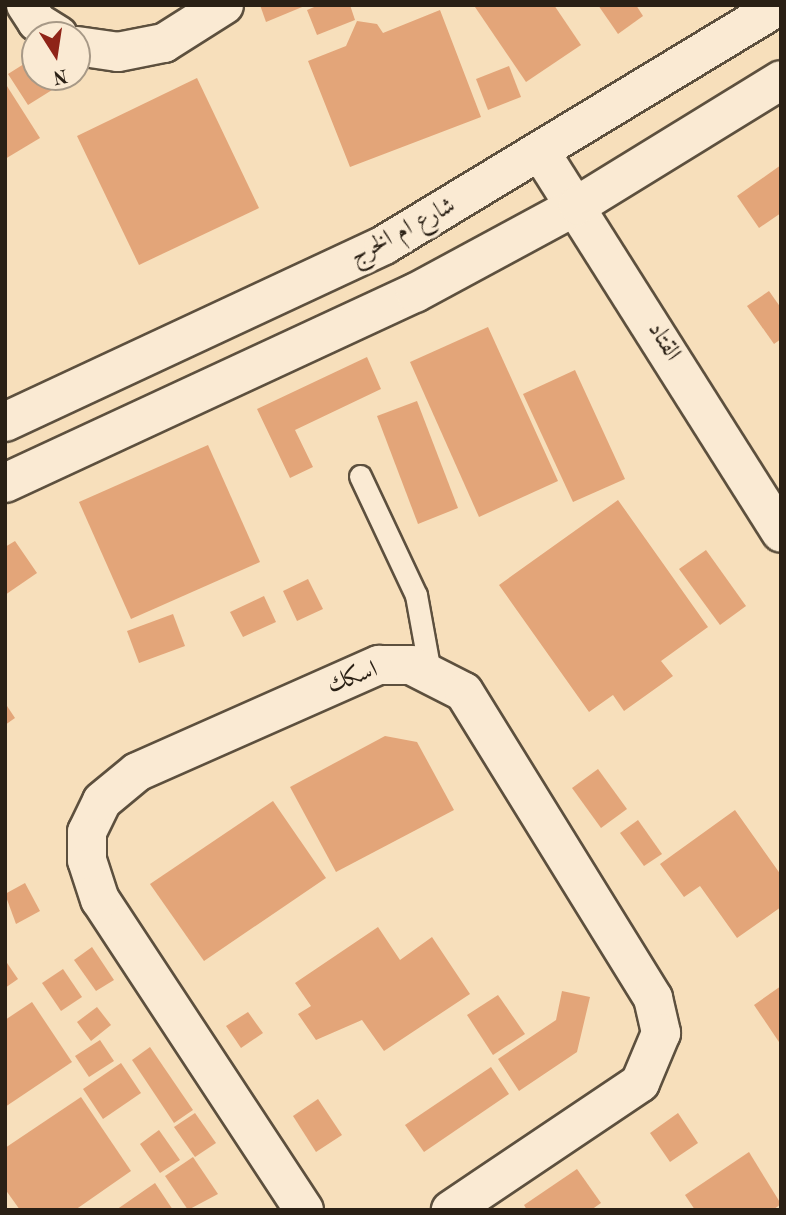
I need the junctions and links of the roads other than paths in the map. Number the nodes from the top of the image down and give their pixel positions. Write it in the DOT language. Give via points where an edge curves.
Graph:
graph roads {
  1 [pos="26,5"];
  2 [pos="224,5"];
  3 [pos="780,5"];
  4 [pos="36,21"];
  5 [pos="91,49"];
  6 [pos="781,80"];
  7 [pos="541,153"];
  8 [pos="578,205"];
  9 [pos="5,422"];
  10 [pos="360,476"];
  11 [pos="5,484"];
  12 [pos="781,533"];
  13 [pos="430,672"];
  14 [pos="304,1210"];
  15 [pos="451,1210"];
  1 -- 4 [label="street"];
  2 -- 5 [label="street" via="164,43 118,52"];
  3 -- 7 [label="street, شارع ام الخرج"];
  6 -- 8 [label="street"];
  7 -- 8 [label="street, القتاد"];
  7 -- 9 [label="street, شارع ام الخرج" via="384,245"];
  8 -- 11 [label="street" via="415,293"];
  8 -- 12 [label="street, القتاد"];
  10 -- 13 [label="lane" via="416,596"];
  13 -- 14 [label="street, اسكك" via="379,665 137,772 102,801 87,832 87,860 100,900"];
  13 -- 15 [label="street, اسكك" via="464,692 653,998 662,1033 640,1083"];
}
